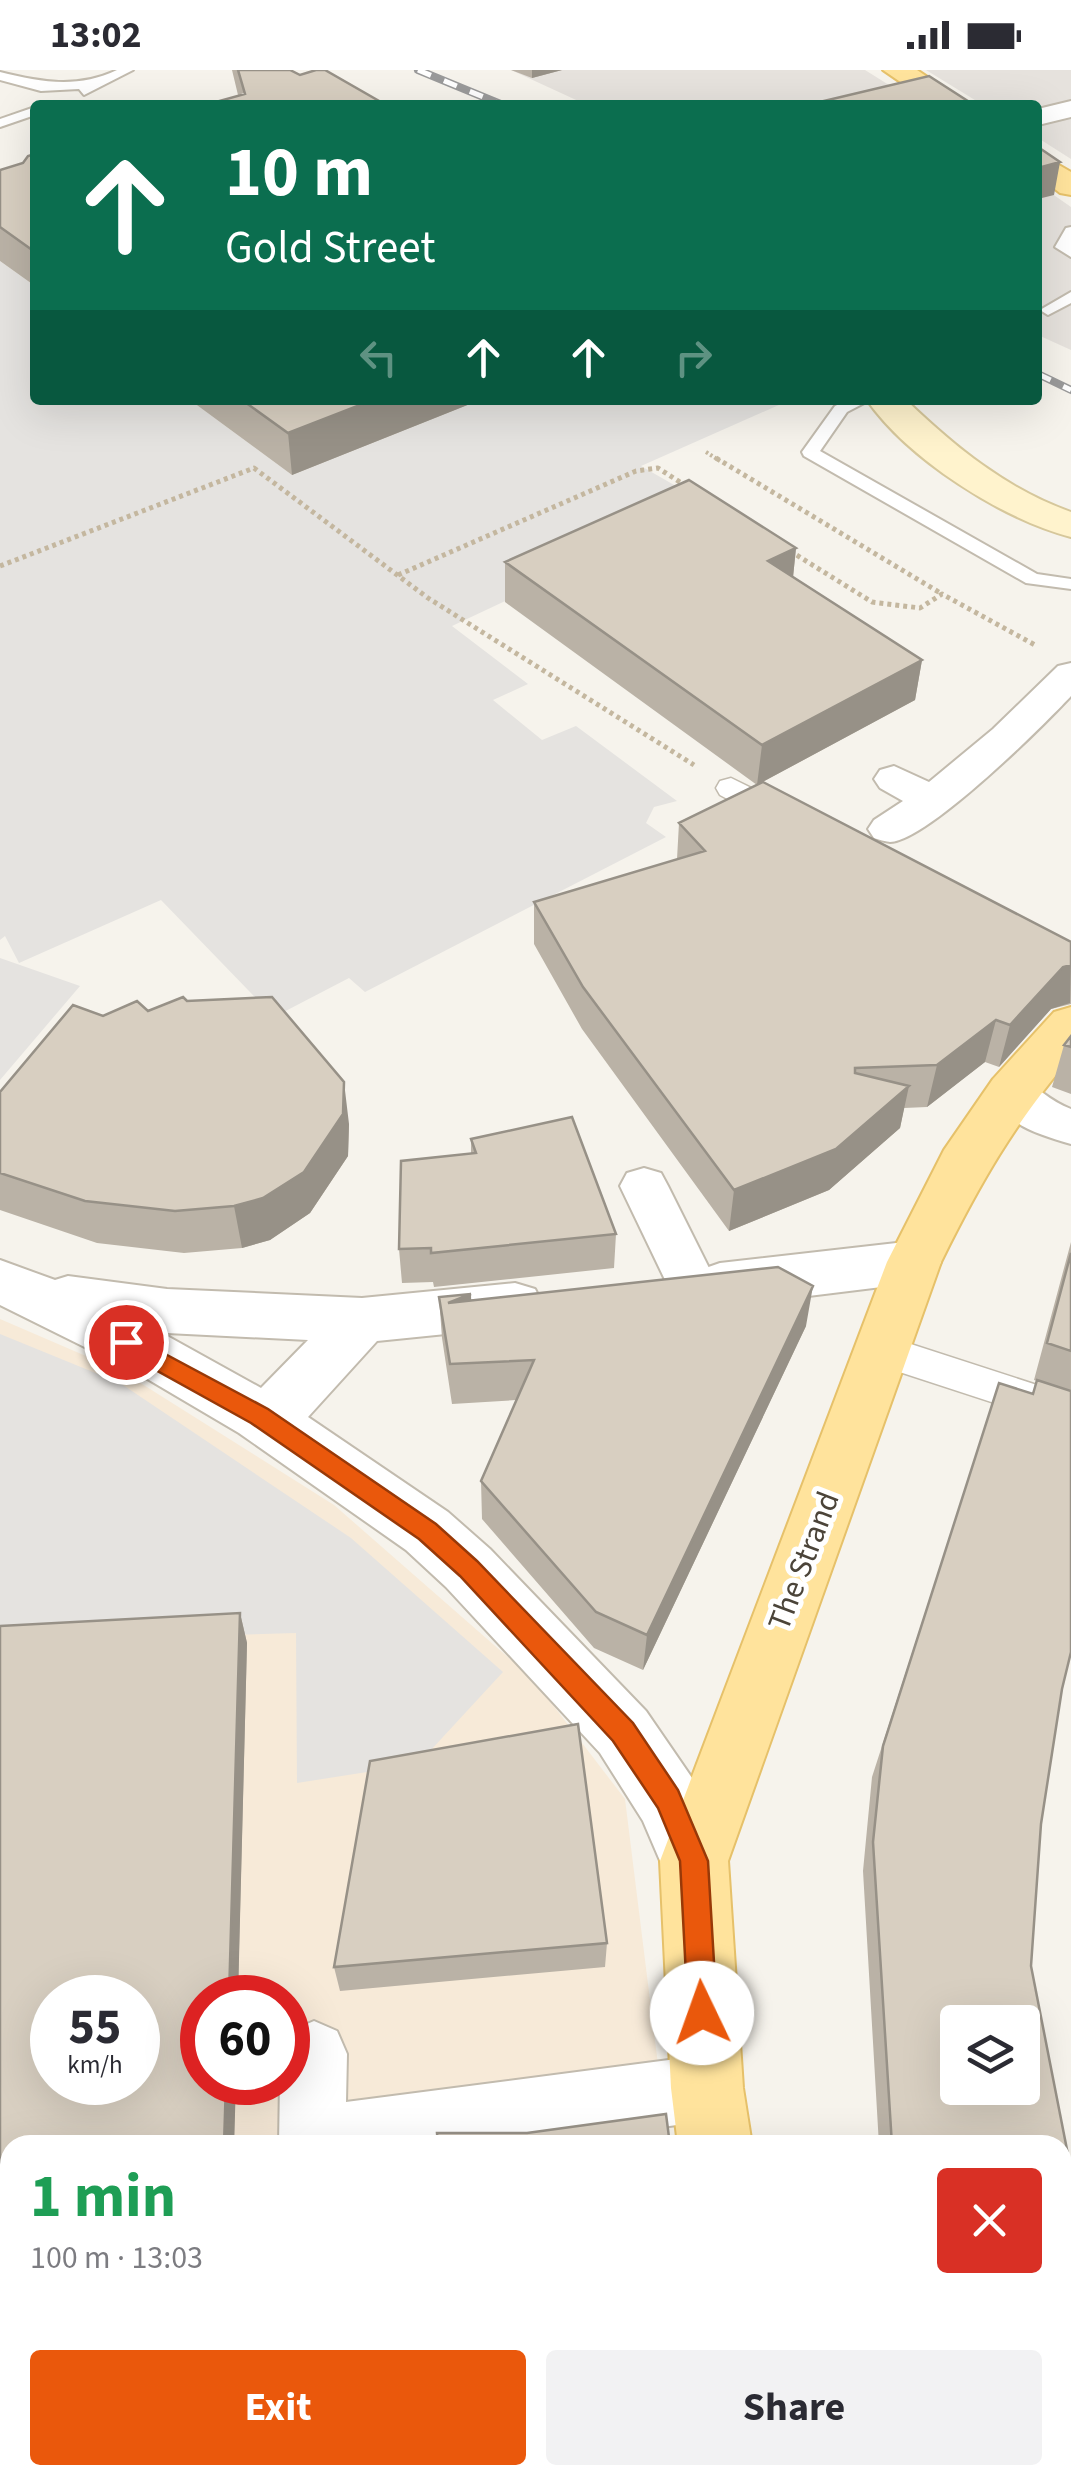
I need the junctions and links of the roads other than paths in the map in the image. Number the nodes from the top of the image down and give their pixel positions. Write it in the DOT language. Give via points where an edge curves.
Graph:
graph roads {
  1 [pos="127,70"];
  2 [pos="898,70"];
  3 [pos="111,73"];
  4 [pos="0,76"];
  5 [pos="96,84"];
  6 [pos="66,99"];
  7 [pos="935,100"];
  8 [pos="1071,109"];
  9 [pos="30,113"];
  10 [pos="1042,116"];
  11 [pos="0,123"];
  12 [pos="1042,165"];
  13 [pos="1071,186"];
  14 [pos="1071,230"];
  15 [pos="1071,254"];
  16 [pos="1071,297"];
  17 [pos="1048,310"];
  18 [pos="852,405"];
  19 [pos="890,405"];
  20 [pos="1071,525"];
  21 [pos="1071,584"];
  22 [pos="1071,674"];
  23 [pos="894,779"];
  24 [pos="730,788"];
  25 [pos="934,801"];
  26 [pos="889,829"];
  27 [pos="809,830"];
  28 [pos="1071,1024"];
  29 [pos="1010,1092"];
  30 [pos="1071,1127"];
  31 [pos="644,1186"];
  32 [pos="914,1262"];
  33 [pos="15,1288"];
  34 [pos="694,1288"];
  35 [pos="636,1294"];
  36 [pos="557,1301"];
  37 [pos="362,1320"];
  38 [pos="883,1351"];
  39 [pos="1071,1412"];
  40 [pos="260,1416"];
  41 [pos="694,1861"];
  42 [pos="314,2054"];
  43 [pos="711,2117"];
  44 [pos="312,2135"];
  45 [pos="399,2135"];
  1 -- 3 [label="lane"];
  2 -- 7 [label="main road"];
  3 -- 5 [label="lane"];
  4 -- 5 [label="lane" via="41,88"];
  5 -- 6 [label="lane"];
  8 -- 10 [label="street"];
  9 -- 11 [label="lane"];
  12 -- 13 [label="main road"];
  14 -- 15 [label="lane" via="1062,247"];
  16 -- 17 [label="lane"];
  18 -- 21 [label="lane" via="810,452 1032,579"];
  19 -- 20 [label="main road" via="948,462 996,494"];
  22 -- 25 [label="street"];
  23 -- 25 [label="street"];
  24 -- 27 [label="street"];
  25 -- 26 [label="street"];
  28 -- 29 [label="main road, The Strand"];
  29 -- 30 [label="street" via="1034,1114"];
  29 -- 32 [label="main road, The Strand"];
  31 -- 34 [label="street"];
  32 -- 34 [label="street"];
  32 -- 38 [label="main road, The Strand"];
  33 -- 37 [label="street" via="166,1310"];
  33 -- 40 [label="street"];
  34 -- 35 [label="street"];
  36 -- 37 [label="street"];
  37 -- 40 [label="street" via="284,1404"];
  38 -- 39 [label="street"];
  38 -- 41 [label="main road, The Strand"];
  40 -- 41 [label="street" via="428,1531 468,1568 623,1732 668,1800"];
  41 -- 43 [label="main road, The Strand"];
  42 -- 44 [label="street"];
  43 -- 45 [label="street"];
}
